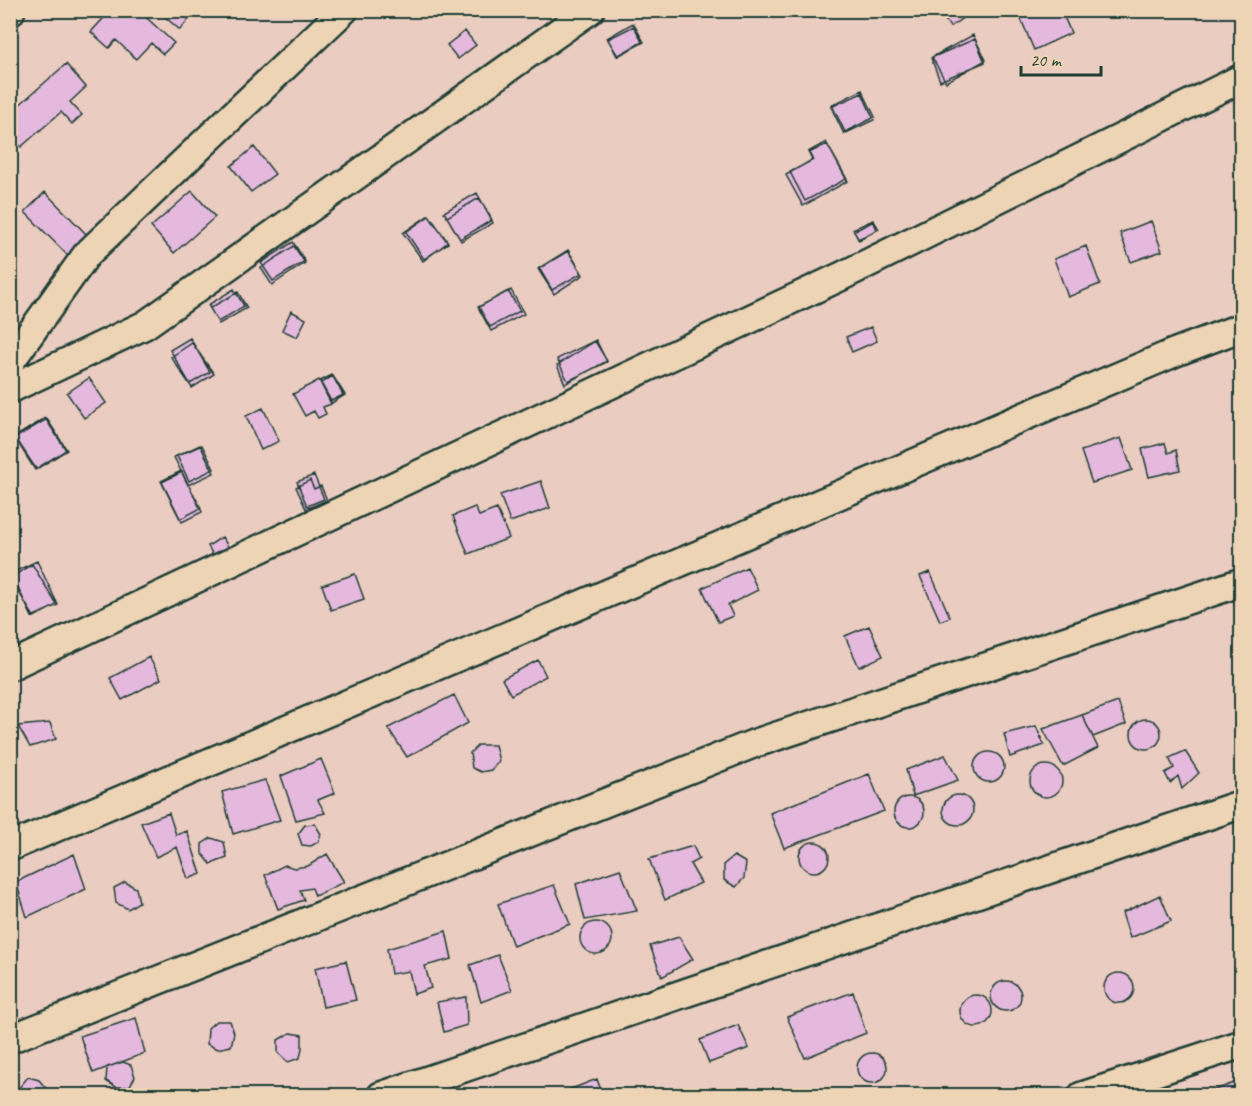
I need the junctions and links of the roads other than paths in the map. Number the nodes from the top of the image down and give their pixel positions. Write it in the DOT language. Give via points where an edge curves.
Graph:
graph roads {
  1 [pos="344,10"];
  2 [pos="590,10"];
  3 [pos="1242,78"];
  4 [pos="1242,327"];
  5 [pos="10,362"];
  6 [pos="10,389"];
  7 [pos="1242,582"];
  8 [pos="10,666"];
  9 [pos="1242,804"];
  10 [pos="10,847"];
  11 [pos="10,1039"];
  12 [pos="1242,1044"];
  13 [pos="1092,1094"];
  14 [pos="381,1095"];
  1 -- 5 [label="street" via="87,254"];
  2 -- 6 [label="street" via="145,325"];
  3 -- 8 [label="street" via="842,276"];
  4 -- 10 [label="street" via="1132,370"];
  7 -- 11 [label="street" via="753,744"];
  9 -- 14 [label="street"];
  12 -- 13 [label="street"];
}
